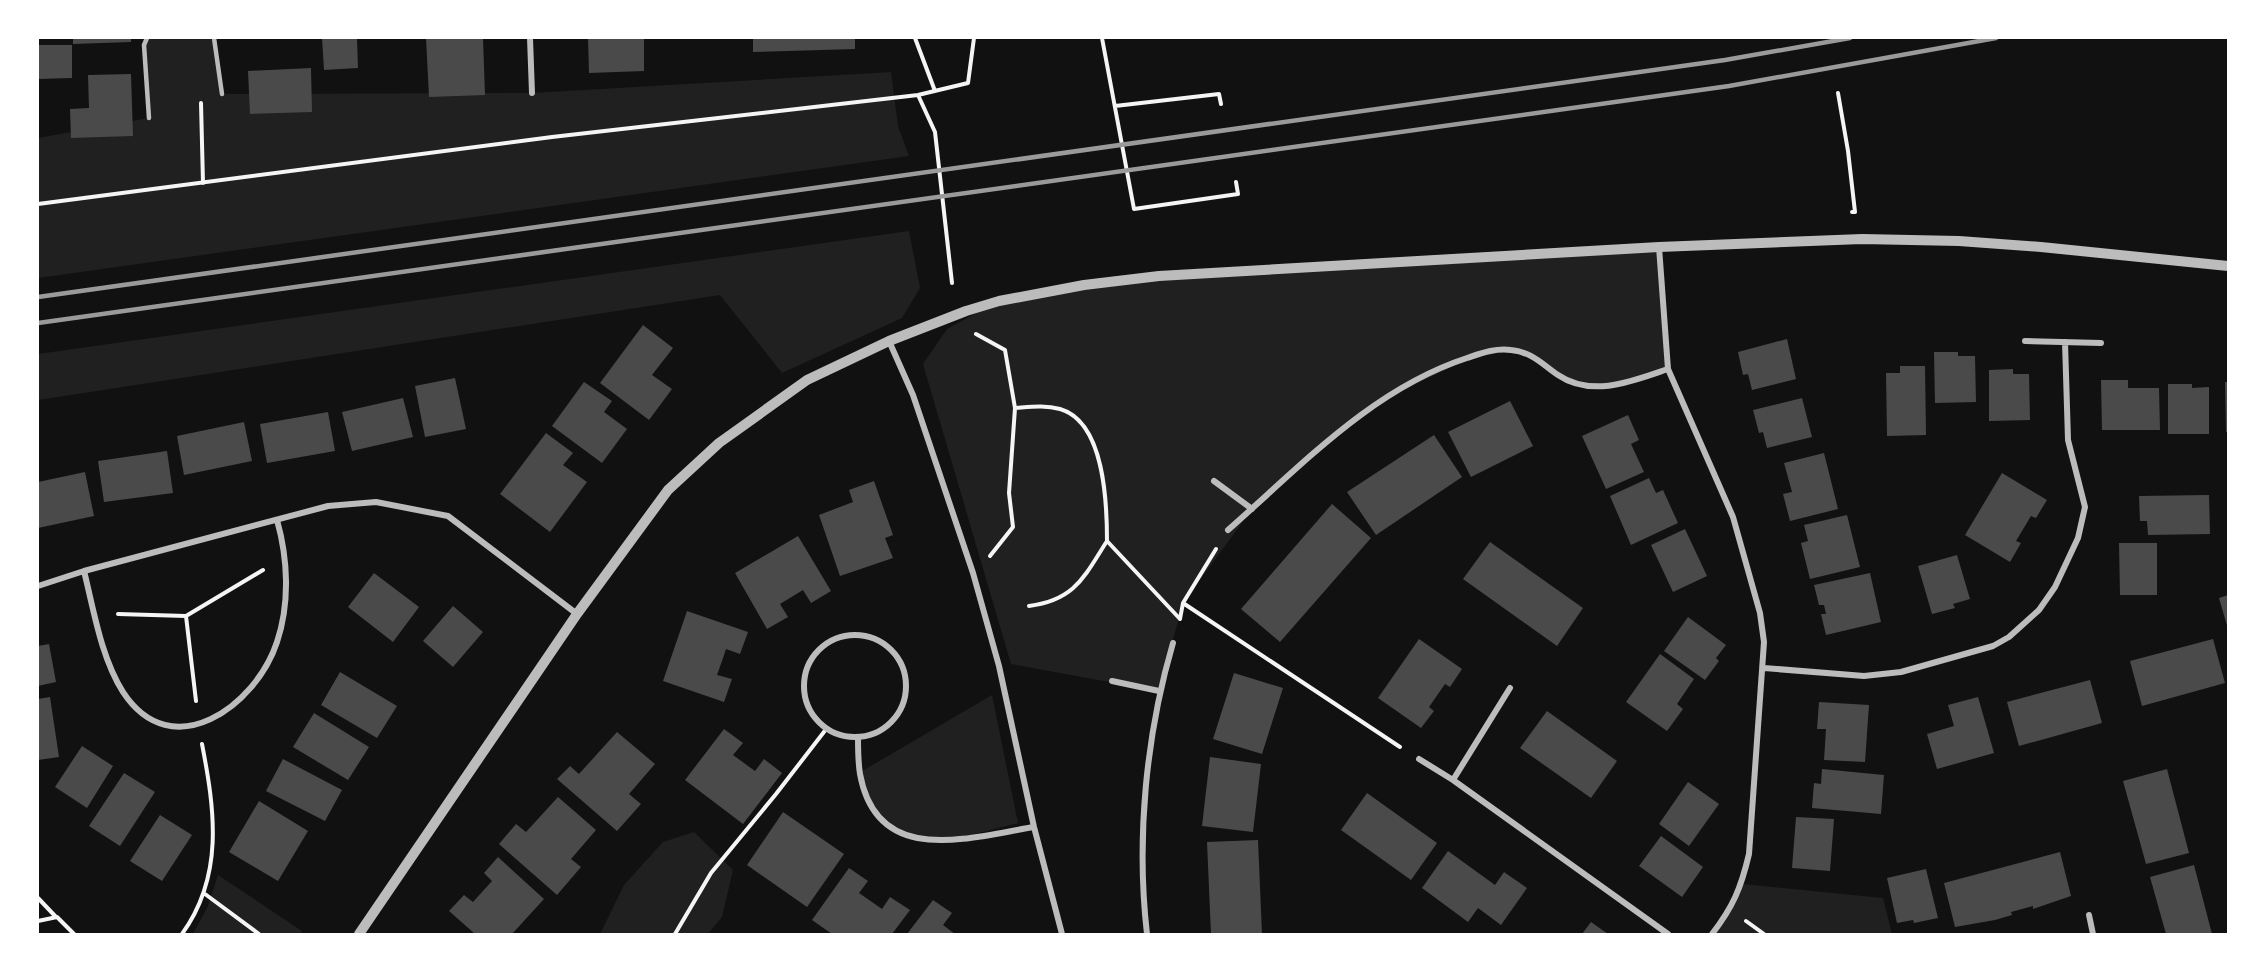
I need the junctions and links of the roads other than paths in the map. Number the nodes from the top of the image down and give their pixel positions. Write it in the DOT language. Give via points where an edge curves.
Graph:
graph roads {
  1 [pos="147,38"];
  2 [pos="214,38"];
  3 [pos="530,38"];
  4 [pos="532,93"];
  5 [pos="222,94"];
  6 [pos="149,118"];
  7 [pos="1659,247"];
  8 [pos="2229,266"];
  9 [pos="888,341"];
  10 [pos="2025,341"];
  11 [pos="2065,342"];
  12 [pos="2101,343"];
  13 [pos="1668,369"];
  14 [pos="1214,481"];
  15 [pos="1252,509"];
  16 [pos="277,520"];
  17 [pos="1228,530"];
  18 [pos="84,571"];
  19 [pos="38,586"];
  20 [pos="577,614"];
  21 [pos="1173,643"];
  22 [pos="1764,668"];
  23 [pos="1112,681"];
  24 [pos="1510,688"];
  25 [pos="1159,691"];
  26 [pos="858,737"];
  27 [pos="1419,759"];
  28 [pos="1453,780"];
  29 [pos="1034,827"];
  30 [pos="2089,915"];
  31 [pos="359,934"];
  32 [pos="1062,934"];
  33 [pos="1147,934"];
  34 [pos="1668,934"];
  35 [pos="1712,934"];
  36 [pos="2092,934"];
  1 -- 6 [label="lane" via="144,45"];
  2 -- 5 [label="lane"];
  3 -- 4 [label="street"];
  7 -- 8 [label="street" via="1853,239 1959,241"];
  7 -- 9 [label="street" via="1170,275 1095,284 999,301"];
  7 -- 13 [label="street"];
  9 -- 20 [label="street" via="807,380 718,443 668,490"];
  9 -- 29 [label="street" via="913,395 973,573 999,666"];
  10 -- 11 [label="street"];
  11 -- 12 [label="street"];
  11 -- 22 [label="street" via="2068,440 2085,507 2078,537 2055,587 2039,610 2009,637 1993,645 1901,672 1864,676"];
  13 -- 15 [label="street" via="1597,387 1575,384 1540,360 1512,350 1495,350 1438,368 1384,399 1336,434"];
  13 -- 22 [label="street" via="1733,517 1760,613"];
  14 -- 15 [label="street"];
  15 -- 17 [label="street"];
  16 -- 18 [label="street"];
  16 -- 18 [label="street" via="286,583 277,642 266,668 247,694 228,711 204,723 181,726 160,722 139,711 124,693 115,676"];
  16 -- 20 [label="street" via="328,506 376,502 448,516"];
  18 -- 19 [label="street"];
  20 -- 31 [label="street"];
  21 -- 25 [label="street"];
  22 -- 35 [label="street" via="1749,854 1731,910"];
  23 -- 25 [label="street"];
  24 -- 28 [label="street"];
  25 -- 33 [label="street" via="1145,810"];
  26 -- 26 [label="street" via="875,733 890,723 901,709 906,692 905,674 898,658 886,645 871,637 855,635 838,637 818,651 806,671 804,687 814,717 841,735"];
  26 -- 29 [label="street" via="860,773 873,811 885,825 901,834 920,840 943,840"];
  27 -- 28 [label="street"];
  28 -- 34 [label="street"];
  29 -- 32 [label="street"];
  30 -- 36 [label="street"];
}
